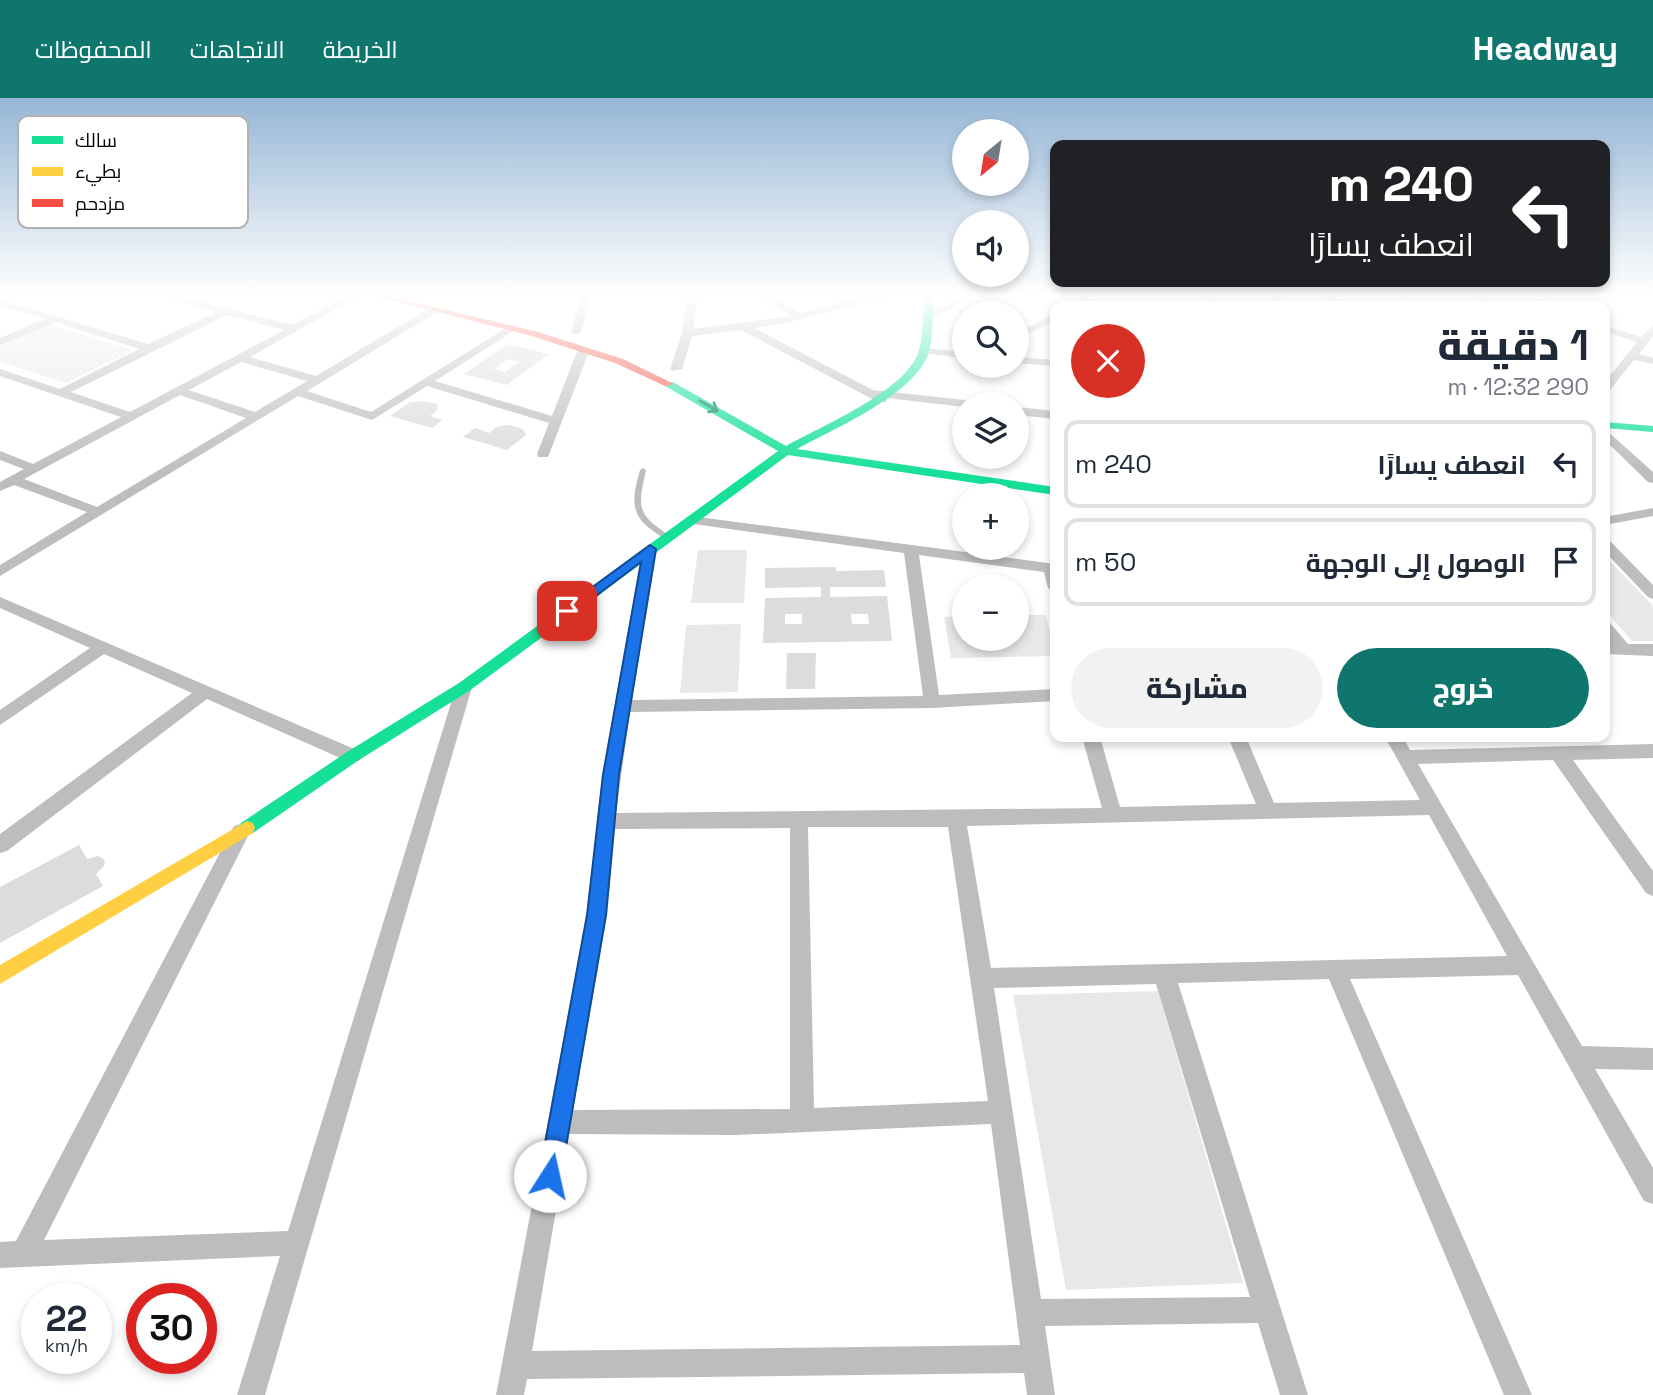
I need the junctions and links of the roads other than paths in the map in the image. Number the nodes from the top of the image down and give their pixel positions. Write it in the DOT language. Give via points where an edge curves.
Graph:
graph roads {
  1 [pos="138,354"];
  2 [pos="248,354"];
  3 [pos="361,354"];
  4 [pos="467,354"];
  5 [pos="582,354"];
  6 [pos="596,354"];
  7 [pos="681,354"];
  8 [pos="797,354"];
  9 [pos="923,354"];
  10 [pos="1635,354"];
  11 [pos="1633,356"];
  12 [pos="240,358"];
  13 [pos="1029,361"];
  14 [pos="1653,362"];
  15 [pos="1050,363"];
  16 [pos="676,369"];
  17 [pos="0,372"];
  18 [pos="317,380"];
  19 [pos="425,382"];
  20 [pos="1610,383"];
  21 [pos="181,391"];
  22 [pos="297,392"];
  23 [pos="61,393"];
  24 [pos="880,395"];
  25 [pos="952,403"];
  26 [pos="1029,412"];
  27 [pos="1050,414"];
  28 [pos="132,417"];
  29 [pos="256,417"];
  30 [pos="556,421"];
  31 [pos="1653,429"];
  32 [pos="1610,434"];
  33 [pos="1610,435"];
  34 [pos="797,437"];
  35 [pos="1610,438"];
  36 [pos="1653,441"];
  37 [pos="786,451"];
  38 [pos="543,454"];
  39 [pos="0,455"];
  40 [pos="35,469"];
  41 [pos="643,470"];
  42 [pos="1050,476"];
  43 [pos="1653,479"];
  44 [pos="14,480"];
  45 [pos="968,483"];
  46 [pos="0,487"];
  47 [pos="1029,491"];
  48 [pos="1050,491"];
  49 [pos="99,512"];
  50 [pos="1653,512"];
  51 [pos="691,520"];
  52 [pos="1610,520"];
  53 [pos="659,543"];
  54 [pos="1610,549"];
  55 [pos="911,550"];
  56 [pos="952,552"];
  57 [pos="1023,560"];
  58 [pos="1050,568"];
  59 [pos="0,571"];
  60 [pos="1653,594"];
  61 [pos="0,602"];
  62 [pos="1610,633"];
  63 [pos="103,647"];
  64 [pos="1610,649"];
  65 [pos="1623,649"];
  66 [pos="1653,650"];
  67 [pos="464,687"];
  68 [pos="205,692"];
  69 [pos="1050,695"];
  70 [pos="932,702"];
  71 [pos="624,706"];
  72 [pos="0,719"];
  73 [pos="1092,742"];
  74 [pos="1239,742"];
  75 [pos="1397,742"];
  76 [pos="1653,751"];
  77 [pos="1558,753"];
  78 [pos="353,756"];
  79 [pos="1406,757"];
  80 [pos="1434,807"];
  81 [pos="1268,811"];
  82 [pos="1113,815"];
  83 [pos="956,819"];
  84 [pos="799,820"];
  85 [pos="606,821"];
  86 [pos="241,832"];
  87 [pos="0,845"];
  88 [pos="1653,887"];
  89 [pos="1524,965"];
  90 [pos="1335,969"];
  91 [pos="1164,974"];
  92 [pos="0,975"];
  93 [pos="982,978"];
  94 [pos="1575,1057"];
  95 [pos="1653,1059"];
  96 [pos="999,1112"];
  97 [pos="802,1120"];
  98 [pos="559,1122"];
  99 [pos="1653,1192"];
  100 [pos="297,1243"];
  101 [pos="12,1255"];
  102 [pos="1268,1310"];
  103 [pos="1028,1313"];
  104 [pos="1036,1359"];
  105 [pos="516,1365"];
  106 [pos="251,1395"];
  107 [pos="510,1395"];
  108 [pos="1041,1395"];
  109 [pos="1294,1395"];
  110 [pos="1518,1395"];
  1 -- 23 [label="street"];
  2 -- 12 [label="street"];
  3 -- 18 [label="street"];
  4 -- 19 [label="street"];
  5 -- 30 [label="street"];
  6 -- 37 [label="main road, one-way" via="655,376"];
  7 -- 16 [label="street"];
  8 -- 24 [label="street"];
  9 -- 24 [label="main road" via="908,378"];
  10 -- 11 [label="street"];
  11 -- 14 [label="street"];
  11 -- 20 [label="street"];
  12 -- 18 [label="street"];
  12 -- 21 [label="street"];
  13 -- 15 [label="street"];
  17 -- 23 [label="street"];
  18 -- 22 [label="street"];
  19 -- 22 [label="street" via="372,416"];
  19 -- 30 [label="street"];
  21 -- 28 [label="street"];
  21 -- 29 [label="street"];
  22 -- 29 [label="street"];
  23 -- 28 [label="street"];
  24 -- 25 [label="street"];
  24 -- 34 [label="main road"];
  26 -- 27 [label="street"];
  28 -- 40 [label="street"];
  29 -- 49 [label="street"];
  30 -- 38 [label="street"];
  31 -- 32 [label="main road"];
  33 -- 36 [label="main road"];
  34 -- 37 [label="main road"];
  34 -- 42 [label="main road"];
  35 -- 43 [label="street"];
  37 -- 45 [label="main road"];
  37 -- 51 [label="main road"];
  39 -- 40 [label="street"];
  40 -- 44 [label="street"];
  41 -- 53 [label="lane" via="636,498 645,524"];
  44 -- 46 [label="street"];
  44 -- 49 [label="street"];
  47 -- 48 [label="main road"];
  49 -- 59 [label="street"];
  50 -- 52 [label="street"];
  51 -- 53 [label="main road"];
  51 -- 55 [label="street"];
  53 -- 67 [label="main road"];
  53 -- 71 [label="street"];
  54 -- 60 [label="street"];
  55 -- 56 [label="street"];
  55 -- 70 [label="street"];
  57 -- 58 [label="street"];
  61 -- 63 [label="street"];
  62 -- 65 [label="street"];
  63 -- 68 [label="street"];
  63 -- 72 [label="street"];
  64 -- 65 [label="street"];
  65 -- 66 [label="street"];
  67 -- 78 [label="main road"];
  67 -- 100 [label="street"];
  68 -- 78 [label="street"];
  68 -- 87 [label="street"];
  69 -- 70 [label="street"];
  70 -- 71 [label="street"];
  71 -- 85 [label="street"];
  73 -- 82 [label="street"];
  74 -- 81 [label="street"];
  75 -- 79 [label="street"];
  76 -- 77 [label="street"];
  77 -- 79 [label="street"];
  77 -- 88 [label="street"];
  78 -- 86 [label="main road"];
  79 -- 80 [label="street"];
  80 -- 81 [label="street"];
  80 -- 89 [label="street"];
  81 -- 82 [label="street"];
  82 -- 83 [label="street"];
  83 -- 84 [label="street"];
  83 -- 93 [label="street"];
  84 -- 85 [label="street"];
  84 -- 97 [label="street"];
  85 -- 98 [label="street" via="597,915"];
  86 -- 92 [label="main road"];
  86 -- 101 [label="street"];
  89 -- 90 [label="street"];
  89 -- 94 [label="street"];
  90 -- 91 [label="street"];
  90 -- 110 [label="street"];
  91 -- 93 [label="street"];
  91 -- 102 [label="street"];
  93 -- 96 [label="street"];
  94 -- 95 [label="street"];
  94 -- 99 [label="street"];
  96 -- 97 [label="street"];
  96 -- 103 [label="street"];
  97 -- 98 [label="street"];
  98 -- 105 [label="street"];
  100 -- 101 [label="street"];
  100 -- 106 [label="street"];
  102 -- 103 [label="street"];
  102 -- 109 [label="street"];
  103 -- 104 [label="street"];
  104 -- 105 [label="street"];
  104 -- 108 [label="street"];
  105 -- 107 [label="street"];
}
